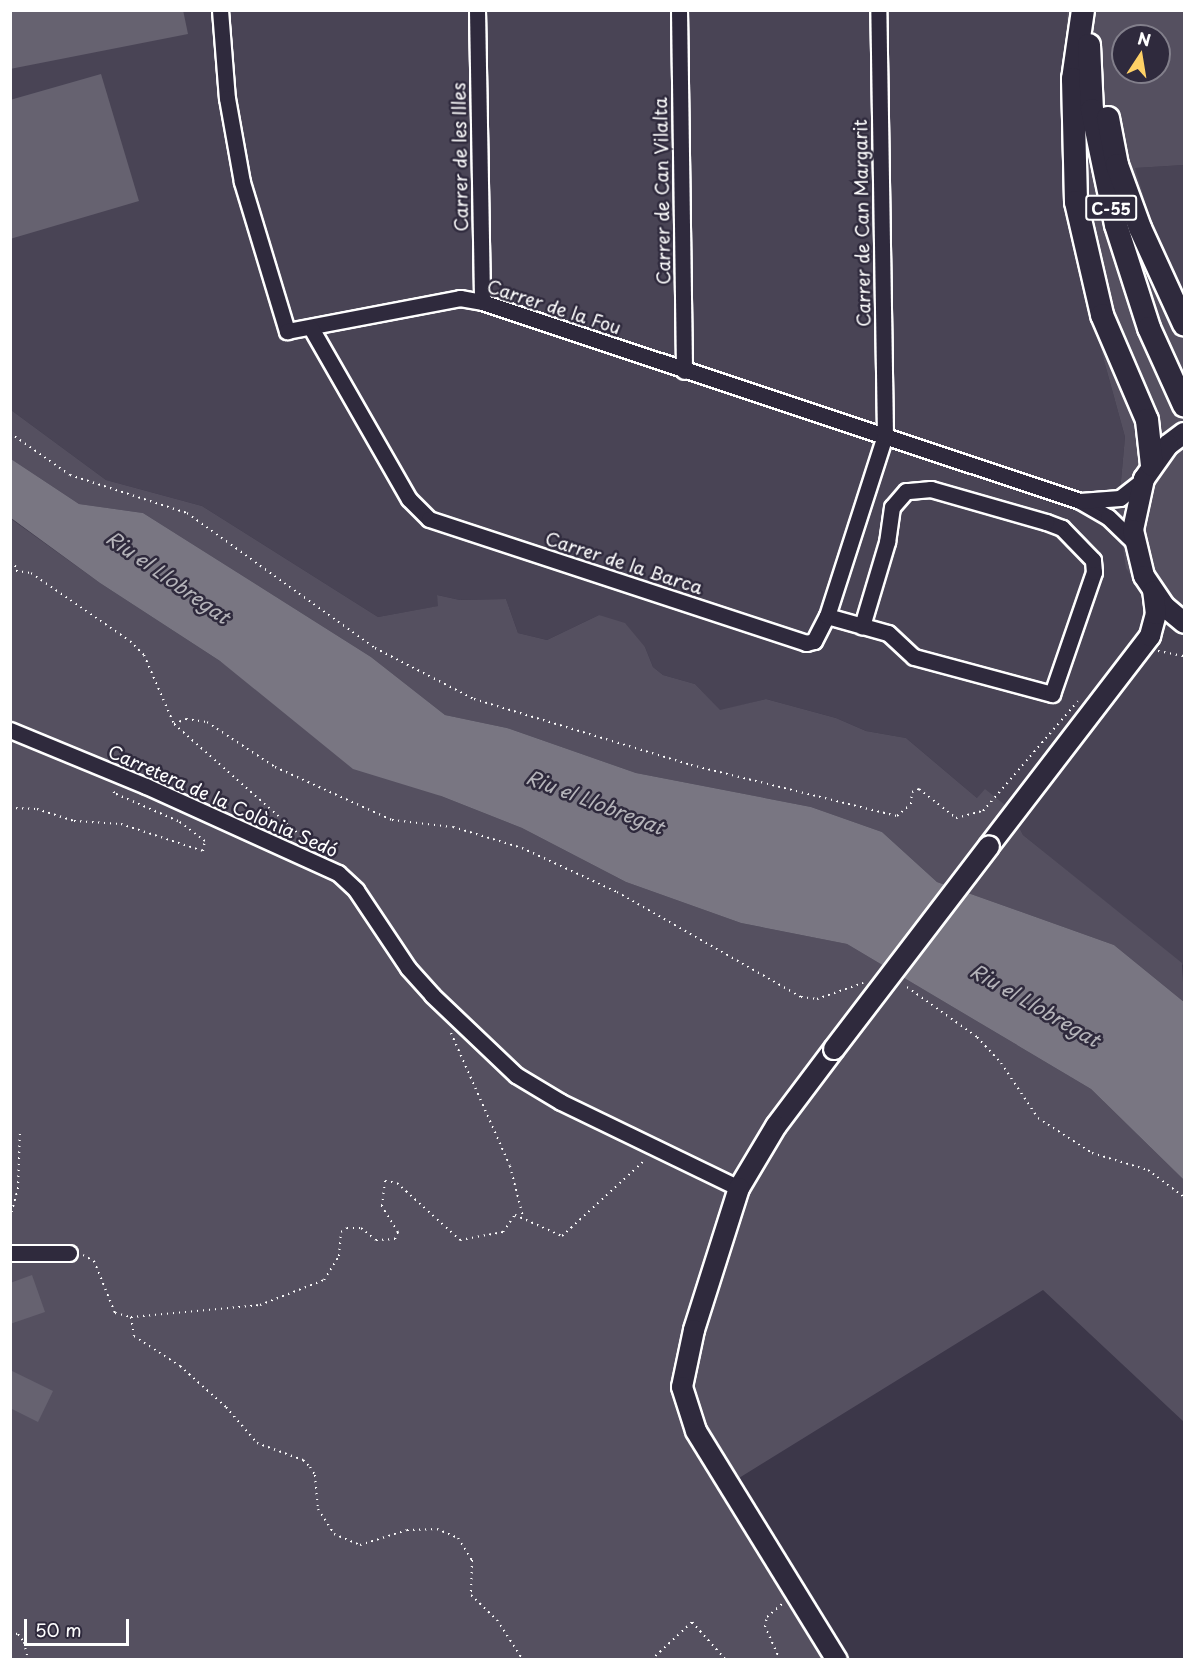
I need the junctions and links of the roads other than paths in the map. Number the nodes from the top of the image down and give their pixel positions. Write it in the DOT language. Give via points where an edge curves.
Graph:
graph roads {
  1 [pos="220,10"];
  2 [pos="477,10"];
  3 [pos="679,10"];
  4 [pos="878,10"];
  5 [pos="1083,10"];
  6 [pos="1091,10"];
  7 [pos="482,302"];
  8 [pos="1185,324"];
  9 [pos="311,328"];
  10 [pos="684,371"];
  11 [pos="1182,400"];
  12 [pos="1185,433"];
  13 [pos="885,435"];
  14 [pos="1148,472"];
  15 [pos="1080,501"];
  16 [pos="1134,542"];
  17 [pos="1153,591"];
  18 [pos="827,616"];
  19 [pos="1185,623"];
  20 [pos="862,626"];
  21 [pos="1185,629"];
  22 [pos="1142,648"];
  23 [pos="10,730"];
  24 [pos="739,1188"];
  25 [pos="10,1253"];
  26 [pos="69,1253"];
  27 [pos="837,1659"];
  1 -- 9 [label="street, Carrer de la Fou" via="227,98 242,182 287,331"];
  2 -- 7 [label="street, Carrer de les Illes"];
  3 -- 10 [label="street, Carrer de Can Vilalta"];
  4 -- 13 [label="street, Carrer de Can Margarit"];
  5 -- 14 [label="highway" via="1073,79 1076,202 1102,315 1150,433"];
  6 -- 8 [label="highway" via="1117,165 1148,249"];
  6 -- 11 [label="highway, C-55" via="1092,110 1116,225 1149,328"];
  7 -- 9 [label="street, Carrer de la Fou" via="460,298"];
  7 -- 10 [label="street, Carrer de la Fou"];
  9 -- 18 [label="street, Carrer de la Barca" via="409,499 429,519 806,643 819,637"];
  10 -- 13 [label="street, Carrer de la Fou"];
  12 -- 14 [label="main road"];
  13 -- 15 [label="street, Carrer de la Fou"];
  13 -- 18 [label="street, Carrer de la Barca"];
  14 -- 15 [label="street, Carrer de la Fou" via="1120,498"];
  14 -- 16 [label="main road" via="1136,503"];
  15 -- 16 [label="street, Carrer de la Fou" via="1108,517"];
  16 -- 17 [label="main road"];
  17 -- 19 [label="main road"];
  17 -- 22 [label="main road" via="1154,626"];
  18 -- 20 [label="street"];
  20 -- 20 [label="street" via="888,633 914,657 1053,694 1094,572 1093,560 1062,528 1046,522 931,489 906,491 892,507 888,542"];
  21 -- 22 [label="main road" via="1158,637"];
  22 -- 24 [label="main road, bridge" via="776,1126"];
  23 -- 24 [label="street, Carretera de la Colònia Sedó" via="338,873 356,890 408,968 516,1075 561,1102"];
  24 -- 27 [label="main road" via="685,1362 683,1396 696,1431"];
  25 -- 26 [label="street"];
}
